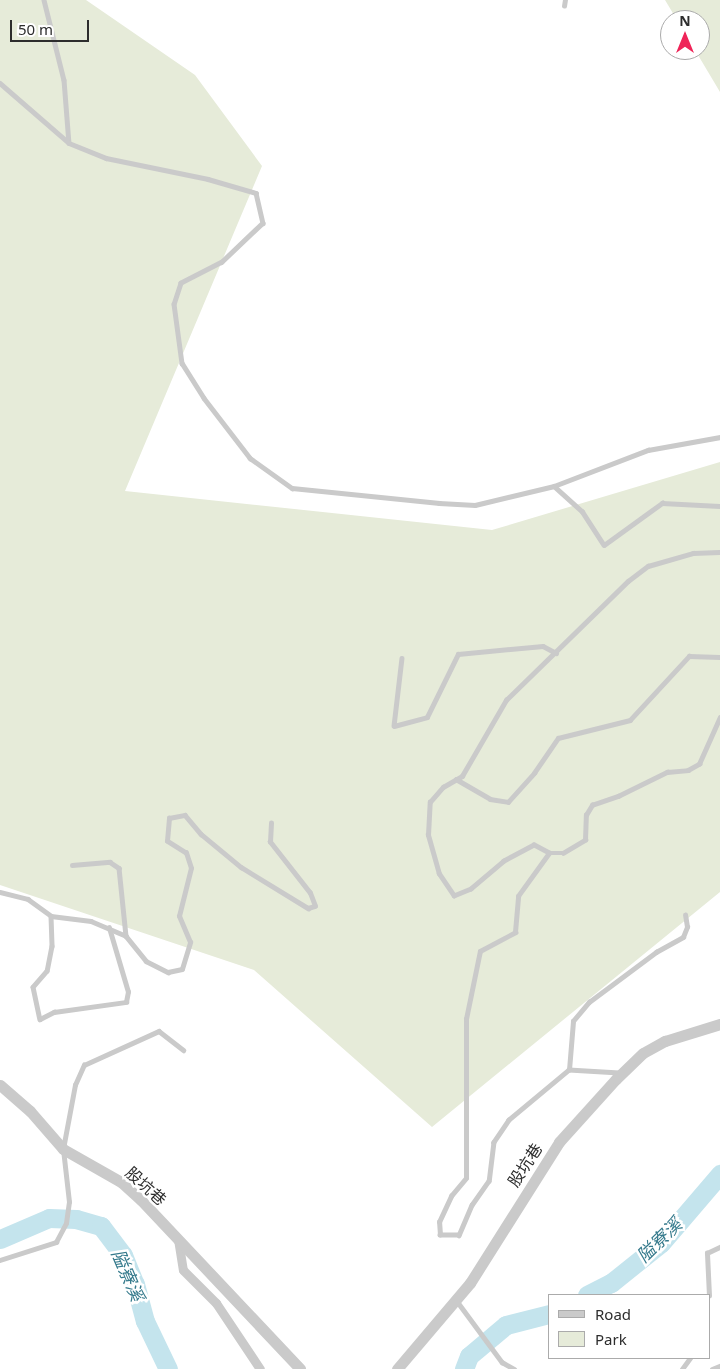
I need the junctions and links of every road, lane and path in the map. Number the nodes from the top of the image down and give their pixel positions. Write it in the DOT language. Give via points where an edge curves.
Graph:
graph roads {
  1 [pos="44,0"];
  2 [pos="565,0"];
  3 [pos="564,6"];
  4 [pos="0,83"];
  5 [pos="69,143"];
  6 [pos="720,437"];
  7 [pos="554,486"];
  8 [pos="720,506"];
  9 [pos="720,552"];
  10 [pos="556,653"];
  11 [pos="720,657"];
  12 [pos="402,658"];
  13 [pos="720,717"];
  14 [pos="456,779"];
  15 [pos="271,823"];
  16 [pos="549,853"];
  17 [pos="72,865"];
  18 [pos="0,892"];
  19 [pos="685,915"];
  20 [pos="51,916"];
  21 [pos="109,928"];
  22 [pos="126,936"];
  23 [pos="720,1024"];
  24 [pos="183,1050"];
  25 [pos="569,1070"];
  26 [pos="622,1073"];
  27 [pos="0,1085"];
  28 [pos="63,1149"];
  29 [pos="178,1239"];
  30 [pos="720,1247"];
  31 [pos="0,1260"];
  32 [pos="709,1294"];
  33 [pos="460,1304"];
  34 [pos="720,1366"];
  35 [pos="260,1369"];
  36 [pos="300,1369"];
  37 [pos="397,1369"];
  38 [pos="514,1369"];
  39 [pos="712,1369"];
  1 -- 5 [label="lane" via="64,80"];
  2 -- 3 [label="lane"];
  4 -- 5 [label="lane"];
  5 -- 7 [label="lane" via="106,158 208,179 256,193 263,223 222,262 181,283 174,304 182,363 204,398 250,458 292,488 475,505"];
  6 -- 7 [label="lane" via="648,450"];
  7 -- 8 [label="lane" via="582,511 604,546 662,504"];
  9 -- 10 [label="lane" via="693,553 648,566 628,581"];
  10 -- 12 [label="lane" via="543,646 458,654 426,717 394,726"];
  10 -- 14 [label="lane" via="506,700 462,776"];
  11 -- 14 [label="lane" via="689,656 630,720 558,738 508,802 490,799"];
  13 -- 16 [label="lane" via="699,764 688,770 667,772 592,805 586,815 585,840 563,854"];
  14 -- 16 [label="lane" via="430,802 428,835 439,874 454,896 471,889 504,861 534,845"];
  15 -- 22 [label="lane" via="270,842 310,893 315,906 308,908 241,867 201,834 185,815 169,818 167,841 186,853 191,868 179,916 190,942 182,969 168,972 146,961"];
  16 -- 25 [label="lane" via="518,896 515,932 480,951 466,1019 466,1178 451,1196 439,1222 440,1235 459,1235 472,1205 489,1181 494,1142 509,1120"];
  17 -- 22 [label="lane" via="110,862 118,868"];
  18 -- 20 [label="lane" via="28,900"];
  19 -- 25 [label="lane" via="687,927 683,936 589,1002 572,1022"];
  20 -- 21 [label="lane" via="91,921"];
  20 -- 21 [label="lane" via="52,946 47,971 33,987 40,1019 54,1012 126,1002 128,992"];
  21 -- 22 [label="lane"];
  23 -- 26 [label="street, 股坑巷" via="665,1041 643,1054"];
  24 -- 28 [label="lane" via="159,1031 84,1065 75,1085"];
  25 -- 26 [label="lane"];
  26 -- 33 [label="street, 股坑巷" via="559,1142"];
  27 -- 28 [label="street, 股坑巷" via="30,1111"];
  28 -- 29 [label="street, 股坑巷" via="121,1182"];
  28 -- 31 [label="lane" via="69,1202 66,1223 56,1242"];
  29 -- 35 [label="street" via="183,1270 216,1303"];
  29 -- 36 [label="street, 股坑巷"];
  30 -- 32 [label="lane" via="708,1253"];
  33 -- 37 [label="street, 股坑巷"];
  33 -- 38 [label="lane" via="502,1362"];
  34 -- 39 [label="lane"];
}
